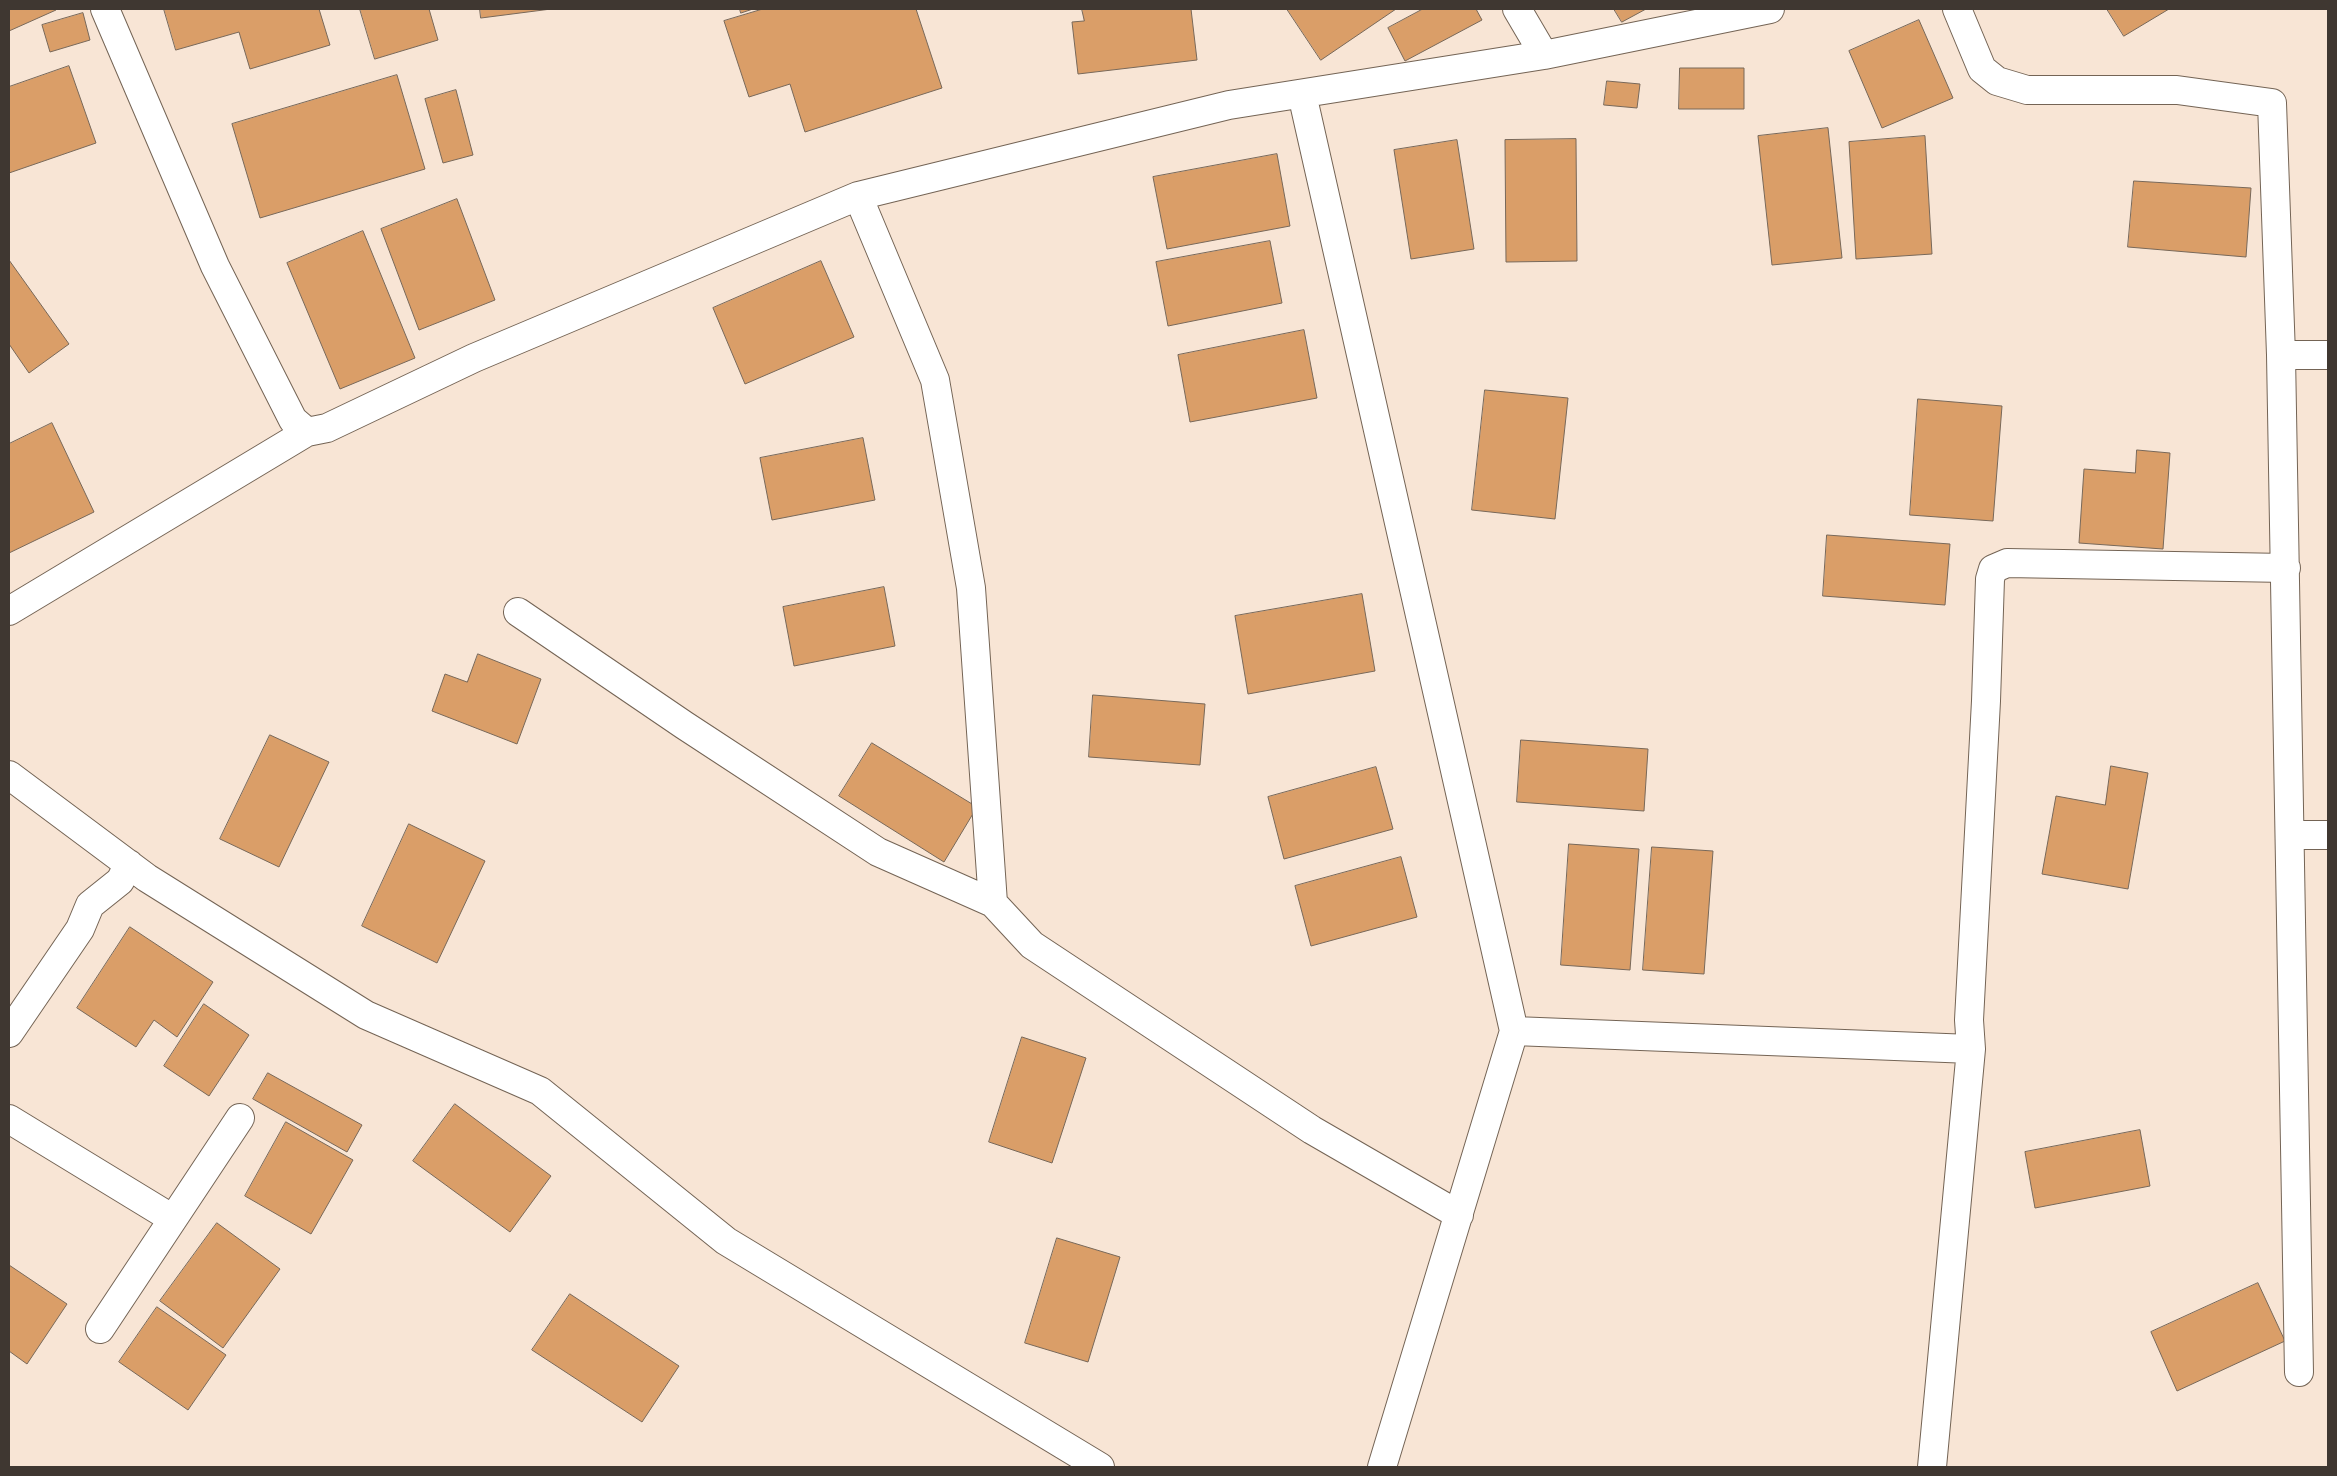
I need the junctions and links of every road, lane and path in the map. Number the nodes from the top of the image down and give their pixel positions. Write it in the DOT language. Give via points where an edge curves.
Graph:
graph roads {
  1 [pos="105,9"];
  2 [pos="1517,9"];
  3 [pos="1770,9"];
  4 [pos="1957,9"];
  5 [pos="1544,55"];
  6 [pos="1302,94"];
  7 [pos="858,196"];
  8 [pos="2281,355"];
  9 [pos="2328,355"];
  10 [pos="307,432"];
  11 [pos="2286,568"];
  12 [pos="9,611"];
  13 [pos="518,612"];
  14 [pos="9,775"];
  15 [pos="2291,835"];
  16 [pos="2328,835"];
  17 [pos="129,864"];
  18 [pos="994,903"];
  19 [pos="1514,1031"];
  20 [pos="9,1033"];
  21 [pos="1971,1049"];
  22 [pos="240,1118"];
  23 [pos="9,1119"];
  24 [pos="1459,1215"];
  25 [pos="172,1220"];
  26 [pos="100,1329"];
  27 [pos="2299,1372"];
  28 [pos="1100,1467"];
  29 [pos="1382,1467"];
  30 [pos="1932,1467"];
  1 -- 10 [label="street" via="215,266 293,420"];
  2 -- 5 [label="street"];
  3 -- 5 [label="street"];
  4 -- 8 [label="street" via="1982,69 1997,81 2027,90 2177,90 2272,103"];
  5 -- 6 [label="street"];
  6 -- 7 [label="street" via="1229,105"];
  6 -- 19 [label="street"];
  7 -- 10 [label="street" via="474,358 327,428"];
  7 -- 18 [label="street" via="935,380 971,588"];
  8 -- 9 [label="street"];
  8 -- 11 [label="street"];
  10 -- 12 [label="street"];
  11 -- 15 [label="street"];
  11 -- 21 [label="street" via="2006,563 1993,569 1969,1020"];
  13 -- 18 [label="street" via="878,852"];
  14 -- 17 [label="street"];
  15 -- 16 [label="street"];
  15 -- 27 [label="street"];
  17 -- 20 [label="street" via="120,881 90,905 80,929"];
  17 -- 28 [label="street" via="366,1015 540,1090 726,1241"];
  18 -- 24 [label="street" via="1032,945 1312,1130"];
  19 -- 21 [label="street"];
  19 -- 24 [label="street"];
  21 -- 30 [label="street"];
  22 -- 25 [label="street"];
  23 -- 25 [label="street"];
  24 -- 29 [label="street"];
  25 -- 26 [label="street"];
}
